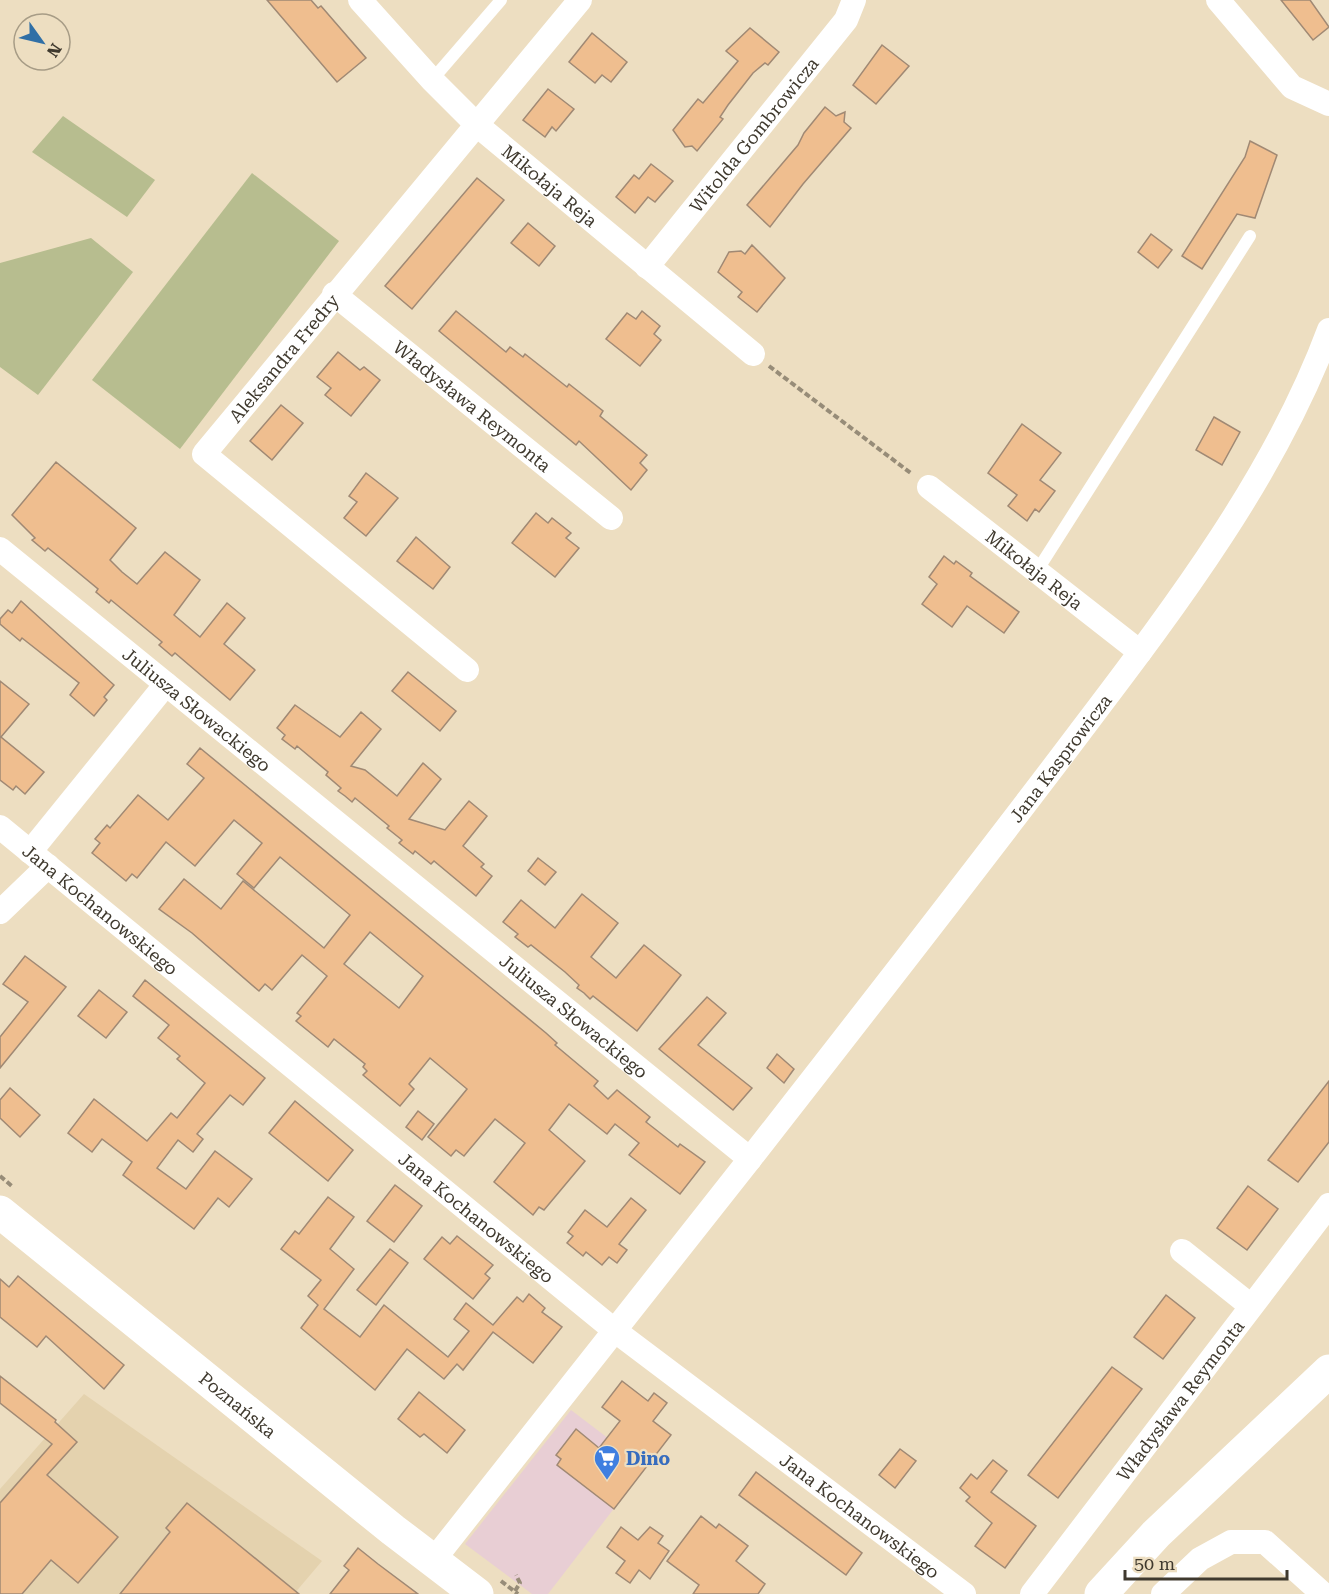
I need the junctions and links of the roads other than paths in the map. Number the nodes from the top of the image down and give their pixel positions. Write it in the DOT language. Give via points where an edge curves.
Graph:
graph roads {
  1 [pos="360,0"];
  2 [pos="501,0"];
  3 [pos="580,0"];
  4 [pos="854,0"];
  5 [pos="1218,0"];
  6 [pos="432,80"];
  7 [pos="1329,104"];
  8 [pos="477,125"];
  9 [pos="1250,237"];
  10 [pos="647,267"];
  11 [pos="334,294"];
  12 [pos="1329,330"];
  13 [pos="753,354"];
  14 [pos="929,487"];
  15 [pos="611,518"];
  16 [pos="0,549"];
  17 [pos="1037,572"];
  18 [pos="1140,652"];
  19 [pos="467,670"];
  20 [pos="166,684"];
  21 [pos="0,827"];
  22 [pos="39,859"];
  23 [pos="0,912"];
  24 [pos="750,1159"];
  25 [pos="1329,1205"];
  26 [pos="0,1212"];
  27 [pos="1182,1251"];
  28 [pos="1251,1306"];
  29 [pos="614,1330"];
  30 [pos="1329,1371"];
  31 [pos="432,1562"];
  32 [pos="477,1594"];
  33 [pos="964,1594"];
  34 [pos="1032,1594"];
  35 [pos="1101,1594"];
  36 [pos="1163,1594"];
  37 [pos="1323,1594"];
  1 -- 6 [label="street, Mikołaja Reja"];
  2 -- 6 [label="lane"];
  3 -- 8 [label="street, Aleksandra Fredry"];
  4 -- 10 [label="street, Witolda Gombrowicza" via="846,20"];
  5 -- 7 [label="street" via="1292,87"];
  6 -- 8 [label="street, Mikołaja Reja"];
  8 -- 10 [label="street, Mikołaja Reja"];
  8 -- 11 [label="street, Aleksandra Fredry"];
  9 -- 17 [label="lane"];
  10 -- 13 [label="street, Mikołaja Reja"];
  11 -- 15 [label="street, Władysława Reymonta"];
  11 -- 19 [label="street, Aleksandra Fredry" via="204,454"];
  12 -- 18 [label="street, Jana Kasprowicza" via="1314,372 1254,486"];
  14 -- 17 [label="street, Mikołaja Reja"];
  16 -- 20 [label="street, Juliusza Słowackiego"];
  17 -- 18 [label="street, Mikołaja Reja"];
  18 -- 24 [label="street, Jana Kasprowicza"];
  20 -- 22 [label="street"];
  20 -- 24 [label="street, Juliusza Słowackiego"];
  21 -- 22 [label="street, Jana Kochanowskiego"];
  22 -- 23 [label="street"];
  22 -- 29 [label="street, Jana Kochanowskiego"];
  24 -- 29 [label="street"];
  25 -- 28 [label="street, Władysława Reymonta"];
  26 -- 31 [label="street, Poznańska"];
  27 -- 28 [label="street"];
  28 -- 34 [label="street, Władysława Reymonta"];
  29 -- 31 [label="street"];
  29 -- 33 [label="street, Jana Kochanowskiego"];
  30 -- 35 [label="street" via="1156,1534"];
  31 -- 32 [label="street, Poznańska"];
  36 -- 37 [label="street" via="1200,1559 1231,1542 1265,1542"];
}
